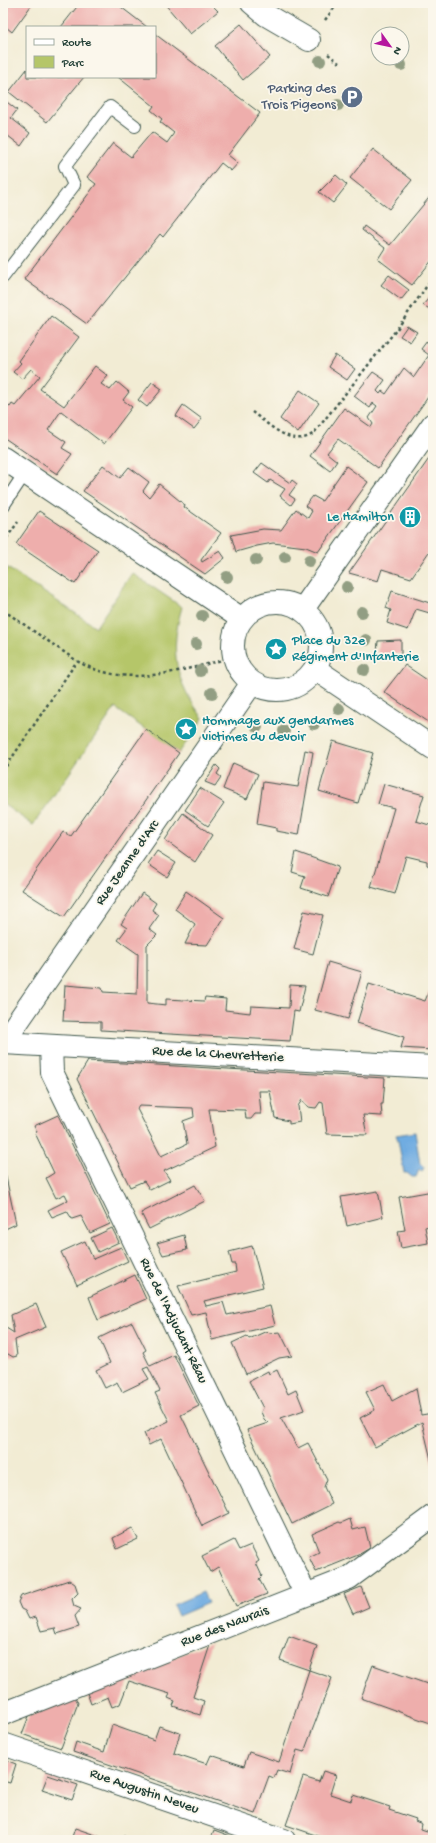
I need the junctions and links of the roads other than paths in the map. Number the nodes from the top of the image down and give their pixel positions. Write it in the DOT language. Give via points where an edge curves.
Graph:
graph roads {
  1 [pos="252,3"];
  2 [pos="309,40"];
  3 [pos="135,126"];
  4 [pos="3,277"];
  5 [pos="433,424"];
  6 [pos="3,458"];
  7 [pos="26,473"];
  8 [pos="3,506"];
  9 [pos="303,609"];
  10 [pos="242,619"];
  11 [pos="315,669"];
  12 [pos="252,683"];
  13 [pos="433,748"];
  14 [pos="3,1043"];
  15 [pos="51,1046"];
  16 [pos="433,1067"];
  17 [pos="433,1516"];
  18 [pos="306,1595"];
  19 [pos="3,1714"];
  20 [pos="3,1744"];
  21 [pos="284,1840"];
  1 -- 2 [label="street" via="266,15"];
  3 -- 4 [label="lane" via="110,107 65,166 74,185"];
  5 -- 9 [label="street"];
  6 -- 7 [label="street"];
  7 -- 8 [label="lane"];
  7 -- 10 [label="street"];
  9 -- 10 [label="street" via="291,603 277,601 252,609"];
  9 -- 11 [label="street" via="319,630 322,644 321,657"];
  10 -- 12 [label="street" via="235,631 234,657 244,676"];
  11 -- 12 [label="street" via="306,680 280,691 265,689"];
  11 -- 13 [label="street"];
  12 -- 14 [label="street, Rue Jeanne d'Arc"];
  14 -- 15 [label="street, Rue de la Chevretterie"];
  15 -- 16 [label="street, Rue de la Chevretterie"];
  15 -- 18 [label="street, Rue de l'Adjudant Réau" via="52,1072"];
  17 -- 18 [label="street, Rue des Naurais" via="349,1578"];
  18 -- 19 [label="street, Rue des Naurais"];
  20 -- 21 [label="street, Rue Augustin Neveu"];
}
